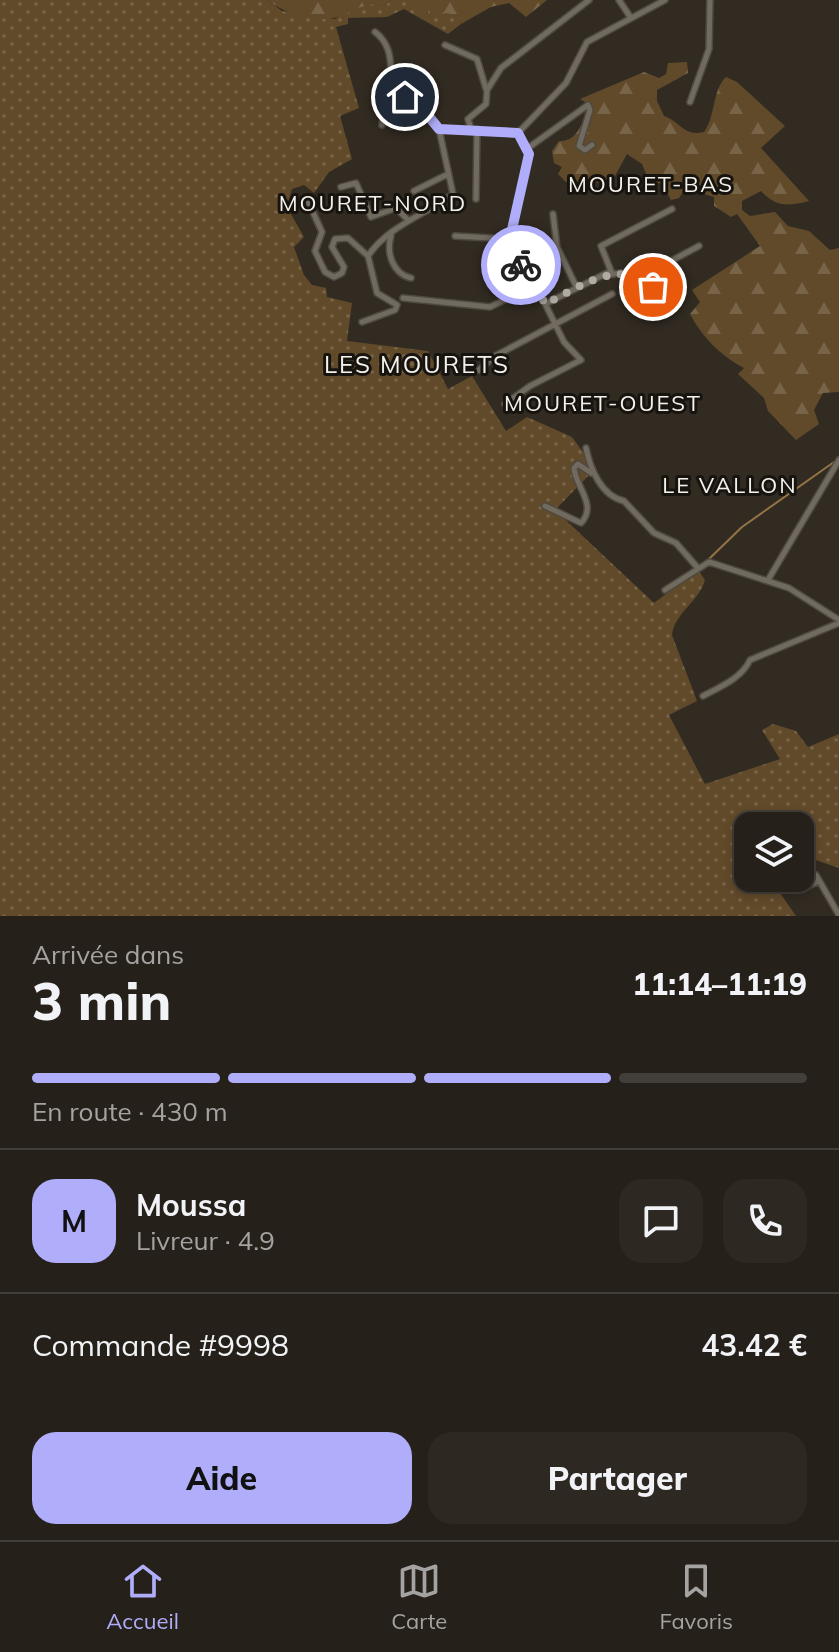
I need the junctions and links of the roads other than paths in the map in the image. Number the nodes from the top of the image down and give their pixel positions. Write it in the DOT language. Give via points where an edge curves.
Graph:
graph roads {
  1 [pos="589,0"];
  2 [pos="619,0"];
  3 [pos="665,0"];
  4 [pos="710,0"];
  5 [pos="631,18"];
  6 [pos="375,32"];
  7 [pos="445,45"];
  8 [pos="391,87"];
  9 [pos="487,90"];
  10 [pos="690,102"];
  11 [pos="382,125"];
  12 [pos="439,129"];
  13 [pos="474,129"];
  14 [pos="518,133"];
  15 [pos="592,145"];
  16 [pos="528,148"];
  17 [pos="448,174"];
  18 [pos="341,187"];
  19 [pos="414,191"];
  20 [pos="307,199"];
  21 [pos="476,199"];
  22 [pos="672,209"];
  23 [pos="553,214"];
  24 [pos="409,220"];
  25 [pos="391,235"];
  26 [pos="455,236"];
  27 [pos="511,239"];
  28 [pos="699,246"];
  29 [pos="368,256"];
  30 [pos="606,275"];
  31 [pos="411,278"];
  32 [pos="646,281"];
  33 [pos="535,285"];
  34 [pos="653,287"];
  35 [pos="577,288"];
  36 [pos="612,294"];
  37 [pos="403,298"];
  38 [pos="545,304"];
  39 [pos="362,322"];
  40 [pos="555,324"];
  41 [pos="479,370"];
  42 [pos="505,404"];
  43 [pos="586,448"];
  44 [pos="839,460"];
  45 [pos="595,478"];
  46 [pos="545,506"];
  47 [pos="697,567"];
  48 [pos="768,580"];
  49 [pos="665,590"];
  50 [pos="839,621"];
  51 [pos="703,696"];
  52 [pos="819,881"];
  53 [pos="839,915"];
  1 -- 9 [label="street" via="501,68"];
  2 -- 5 [label="street"];
  3 -- 5 [label="street"];
  4 -- 10 [label="street" via="709,49"];
  5 -- 14 [label="street" via="587,42 566,83"];
  6 -- 8 [label="street" via="389,53"];
  7 -- 9 [label="street" via="477,59"];
  8 -- 11 [label="street" via="384,95"];
  8 -- 12 [label="street"];
  9 -- 13 [label="street" via="486,104 468,119"];
  12 -- 13 [label="street"];
  12 -- 17 [label="street"];
  13 -- 14 [label="street"];
  13 -- 21 [label="street"];
  14 -- 16 [label="street"];
  15 -- 16 [label="street" via="585,150 579,146 588,105"];
  16 -- 27 [label="street"];
  17 -- 19 [label="street"];
  17 -- 24 [label="street" via="452,196"];
  18 -- 24 [label="street" via="356,183 371,217 394,208"];
  20 -- 29 [label="street" via="321,230 314,249 326,274 337,277 343,270 332,247 337,238 348,238"];
  22 -- 30 [label="street" via="601,246 611,271"];
  23 -- 35 [label="street" via="557,247"];
  24 -- 25 [label="street"];
  25 -- 29 [label="street"];
  25 -- 31 [label="street" via="396,268"];
  26 -- 27 [label="street"];
  27 -- 33 [label="street" via="508,259 527,267"];
  28 -- 32 [label="street" via="656,269"];
  29 -- 39 [label="street" via="377,293 397,305"];
  30 -- 32 [label="street" via="629,272"];
  30 -- 35 [label="street"];
  32 -- 34 [label="street"];
  33 -- 37 [label="street" via="490,307"];
  33 -- 38 [label="street"];
  35 -- 38 [label="street"];
  36 -- 40 [label="street"];
  38 -- 40 [label="street"];
  40 -- 41 [label="street"];
  40 -- 42 [label="street" via="581,360"];
  43 -- 45 [label="street"];
  44 -- 48 [label="street"];
  45 -- 46 [label="street" via="575,464 573,472 586,500 587,515 581,523"];
  45 -- 47 [label="street" via="654,533 676,543"];
  47 -- 48 [label="street" via="709,562"];
  47 -- 49 [label="street"];
  48 -- 50 [label="street"];
  50 -- 51 [label="street" via="750,660 728,683"];
  52 -- 53 [label="street"];
}
